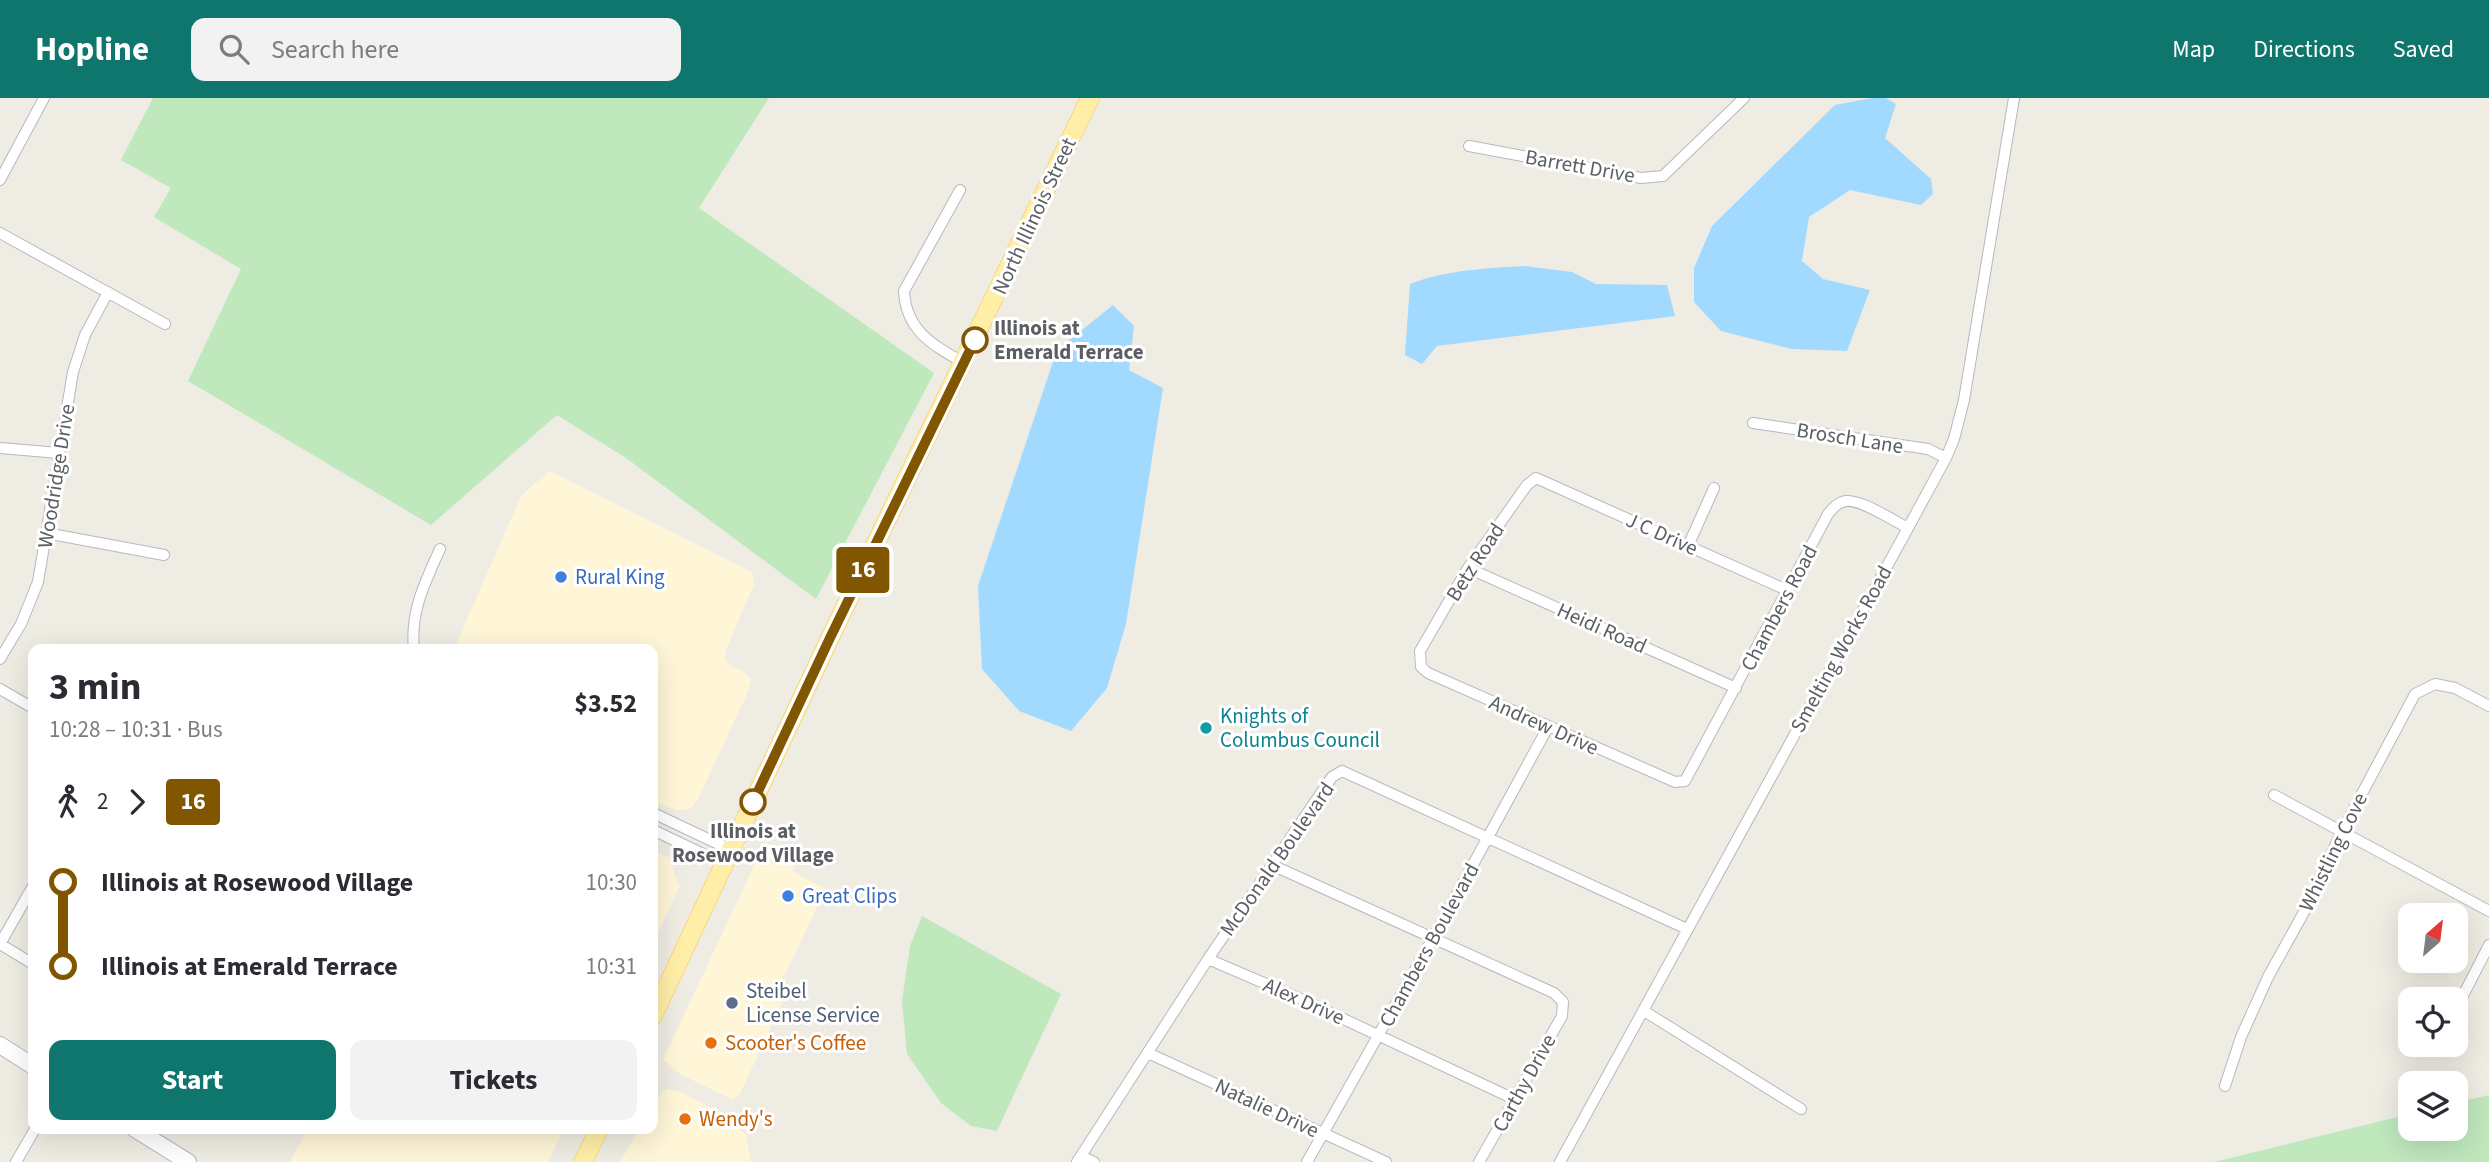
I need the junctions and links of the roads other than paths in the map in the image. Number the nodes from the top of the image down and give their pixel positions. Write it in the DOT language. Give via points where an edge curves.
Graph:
graph roads {
  1 [pos="44,98"];
  2 [pos="1090,98"];
  3 [pos="1744,98"];
  4 [pos="2014,98"];
  5 [pos="1469,146"];
  6 [pos="0,180"];
  7 [pos="960,190"];
  8 [pos="0,233"];
  9 [pos="108,292"];
  10 [pos="165,324"];
  11 [pos="964,363"];
  12 [pos="1753,423"];
  13 [pos="0,448"];
  14 [pos="59,453"];
  15 [pos="1946,458"];
  16 [pos="1536,478"];
  17 [pos="1714,488"];
  18 [pos="1908,528"];
  19 [pos="46,533"];
  20 [pos="1688,546"];
  21 [pos="440,549"];
  22 [pos="164,555"];
  23 [pos="1468,568"];
  24 [pos="1788,591"];
  25 [pos="414,644"];
  26 [pos="1420,651"];
  27 [pos="0,659"];
  28 [pos="1736,688"];
  29 [pos="0,689"];
  30 [pos="28,705"];
  31 [pos="2489,706"];
  32 [pos="1548,727"];
  33 [pos="1685,781"];
  34 [pos="2274,795"];
  35 [pos="658,816"];
  36 [pos="2342,831"];
  37 [pos="658,832"];
  38 [pos="1488,838"];
  39 [pos="728,857"];
  40 [pos="1272,864"];
  41 [pos="28,895"];
  42 [pos="2489,911"];
  43 [pos="1687,929"];
  44 [pos="1433,938"];
  45 [pos="0,944"];
  46 [pos="2489,945"];
  47 [pos="1208,959"];
  48 [pos="28,961"];
  49 [pos="2467,987"];
  50 [pos="658,1005"];
  51 [pos="1644,1010"];
  52 [pos="1379,1036"];
  53 [pos="0,1045"];
  54 [pos="1148,1054"];
  55 [pos="28,1063"];
  56 [pos="2225,1086"];
  57 [pos="1514,1099"];
  58 [pos="1801,1109"];
  59 [pos="32,1134"];
  60 [pos="597,1134"];
  61 [pos="1324,1135"];
  62 [pos="158,1136"];
  63 [pos="1079,1159"];
  64 [pos="16,1162"];
  65 [pos="188,1162"];
  66 [pos="583,1162"];
  67 [pos="1094,1162"];
  68 [pos="1307,1162"];
  69 [pos="1386,1162"];
  70 [pos="1479,1162"];
  71 [pos="1560,1162"];
  1 -- 6 [label="street"];
  2 -- 11 [label="main road, North Illinois Street"];
  3 -- 5 [label="street, Barrett Drive" via="1663,176 1640,178"];
  4 -- 15 [label="street, Smelting Works Road" via="1964,400"];
  7 -- 11 [label="street" via="904,291 911,321 929,342"];
  8 -- 9 [label="street"];
  9 -- 10 [label="street"];
  9 -- 14 [label="street, Woodridge Drive" via="78,353"];
  11 -- 39 [label="main road, North Illinois Street"];
  12 -- 15 [label="street, Brosch Lane" via="1928,449"];
  13 -- 14 [label="street"];
  14 -- 19 [label="street, Woodridge Drive"];
  15 -- 18 [label="street, Smelting Works Road"];
  16 -- 20 [label="street, J C Drive"];
  16 -- 23 [label="street, Betz Road"];
  17 -- 20 [label="street"];
  18 -- 24 [label="street, Chambers Road" via="1858,503 1837,505"];
  18 -- 43 [label="street, Smelting Works Road"];
  19 -- 22 [label="street"];
  19 -- 27 [label="street, Woodridge Drive" via="31,603"];
  20 -- 24 [label="street, J C Drive"];
  21 -- 25 [label="street" via="418,600"];
  23 -- 26 [label="street, Betz Road"];
  23 -- 28 [label="street, Heidi Road"];
  24 -- 28 [label="street, Chambers Road"];
  26 -- 32 [label="street, Andrew Drive" via="1421,667 1428,673"];
  28 -- 33 [label="street, Chambers Road"];
  29 -- 30 [label="street"];
  31 -- 36 [label="street, Whistling Cove" via="2455,688 2435,684 2416,694"];
  32 -- 33 [label="street, Andrew Drive" via="1675,782"];
  32 -- 38 [label="street, Chambers Boulevard"];
  34 -- 36 [label="street"];
  35 -- 39 [label="street"];
  36 -- 42 [label="street"];
  36 -- 56 [label="street, Whistling Cove" via="2268,977"];
  37 -- 39 [label="street"];
  38 -- 40 [label="street, McDonald Boulevard" via="1342,771 1332,777"];
  38 -- 43 [label="street, McDonald Boulevard"];
  38 -- 44 [label="street, Chambers Boulevard"];
  39 -- 50 [label="main road, North Illinois Street"];
  40 -- 44 [label="street"];
  40 -- 47 [label="street, McDonald Boulevard"];
  41 -- 45 [label="street"];
  43 -- 51 [label="street, Smelting Works Road"];
  44 -- 52 [label="street, Chambers Boulevard"];
  44 -- 57 [label="street, Carthy Drive" via="1554,993 1563,1002 1562,1016"];
  45 -- 48 [label="street"];
  46 -- 49 [label="street"];
  47 -- 52 [label="street, Alex Drive"];
  47 -- 54 [label="street, McDonald Boulevard"];
  51 -- 58 [label="street"];
  51 -- 71 [label="street, Smelting Works Road"];
  52 -- 57 [label="street, Alex Drive"];
  52 -- 61 [label="street, Chambers Boulevard"];
  53 -- 55 [label="street"];
  54 -- 61 [label="street, Natalie Drive"];
  54 -- 63 [label="street, McDonald Boulevard"];
  57 -- 70 [label="street, Carthy Drive"];
  59 -- 64 [label="street"];
  60 -- 66 [label="main road"];
  61 -- 68 [label="street, Chambers Boulevard"];
  61 -- 69 [label="street, Natalie Drive"];
  62 -- 65 [label="street"];
  63 -- 67 [label="street"];
}
